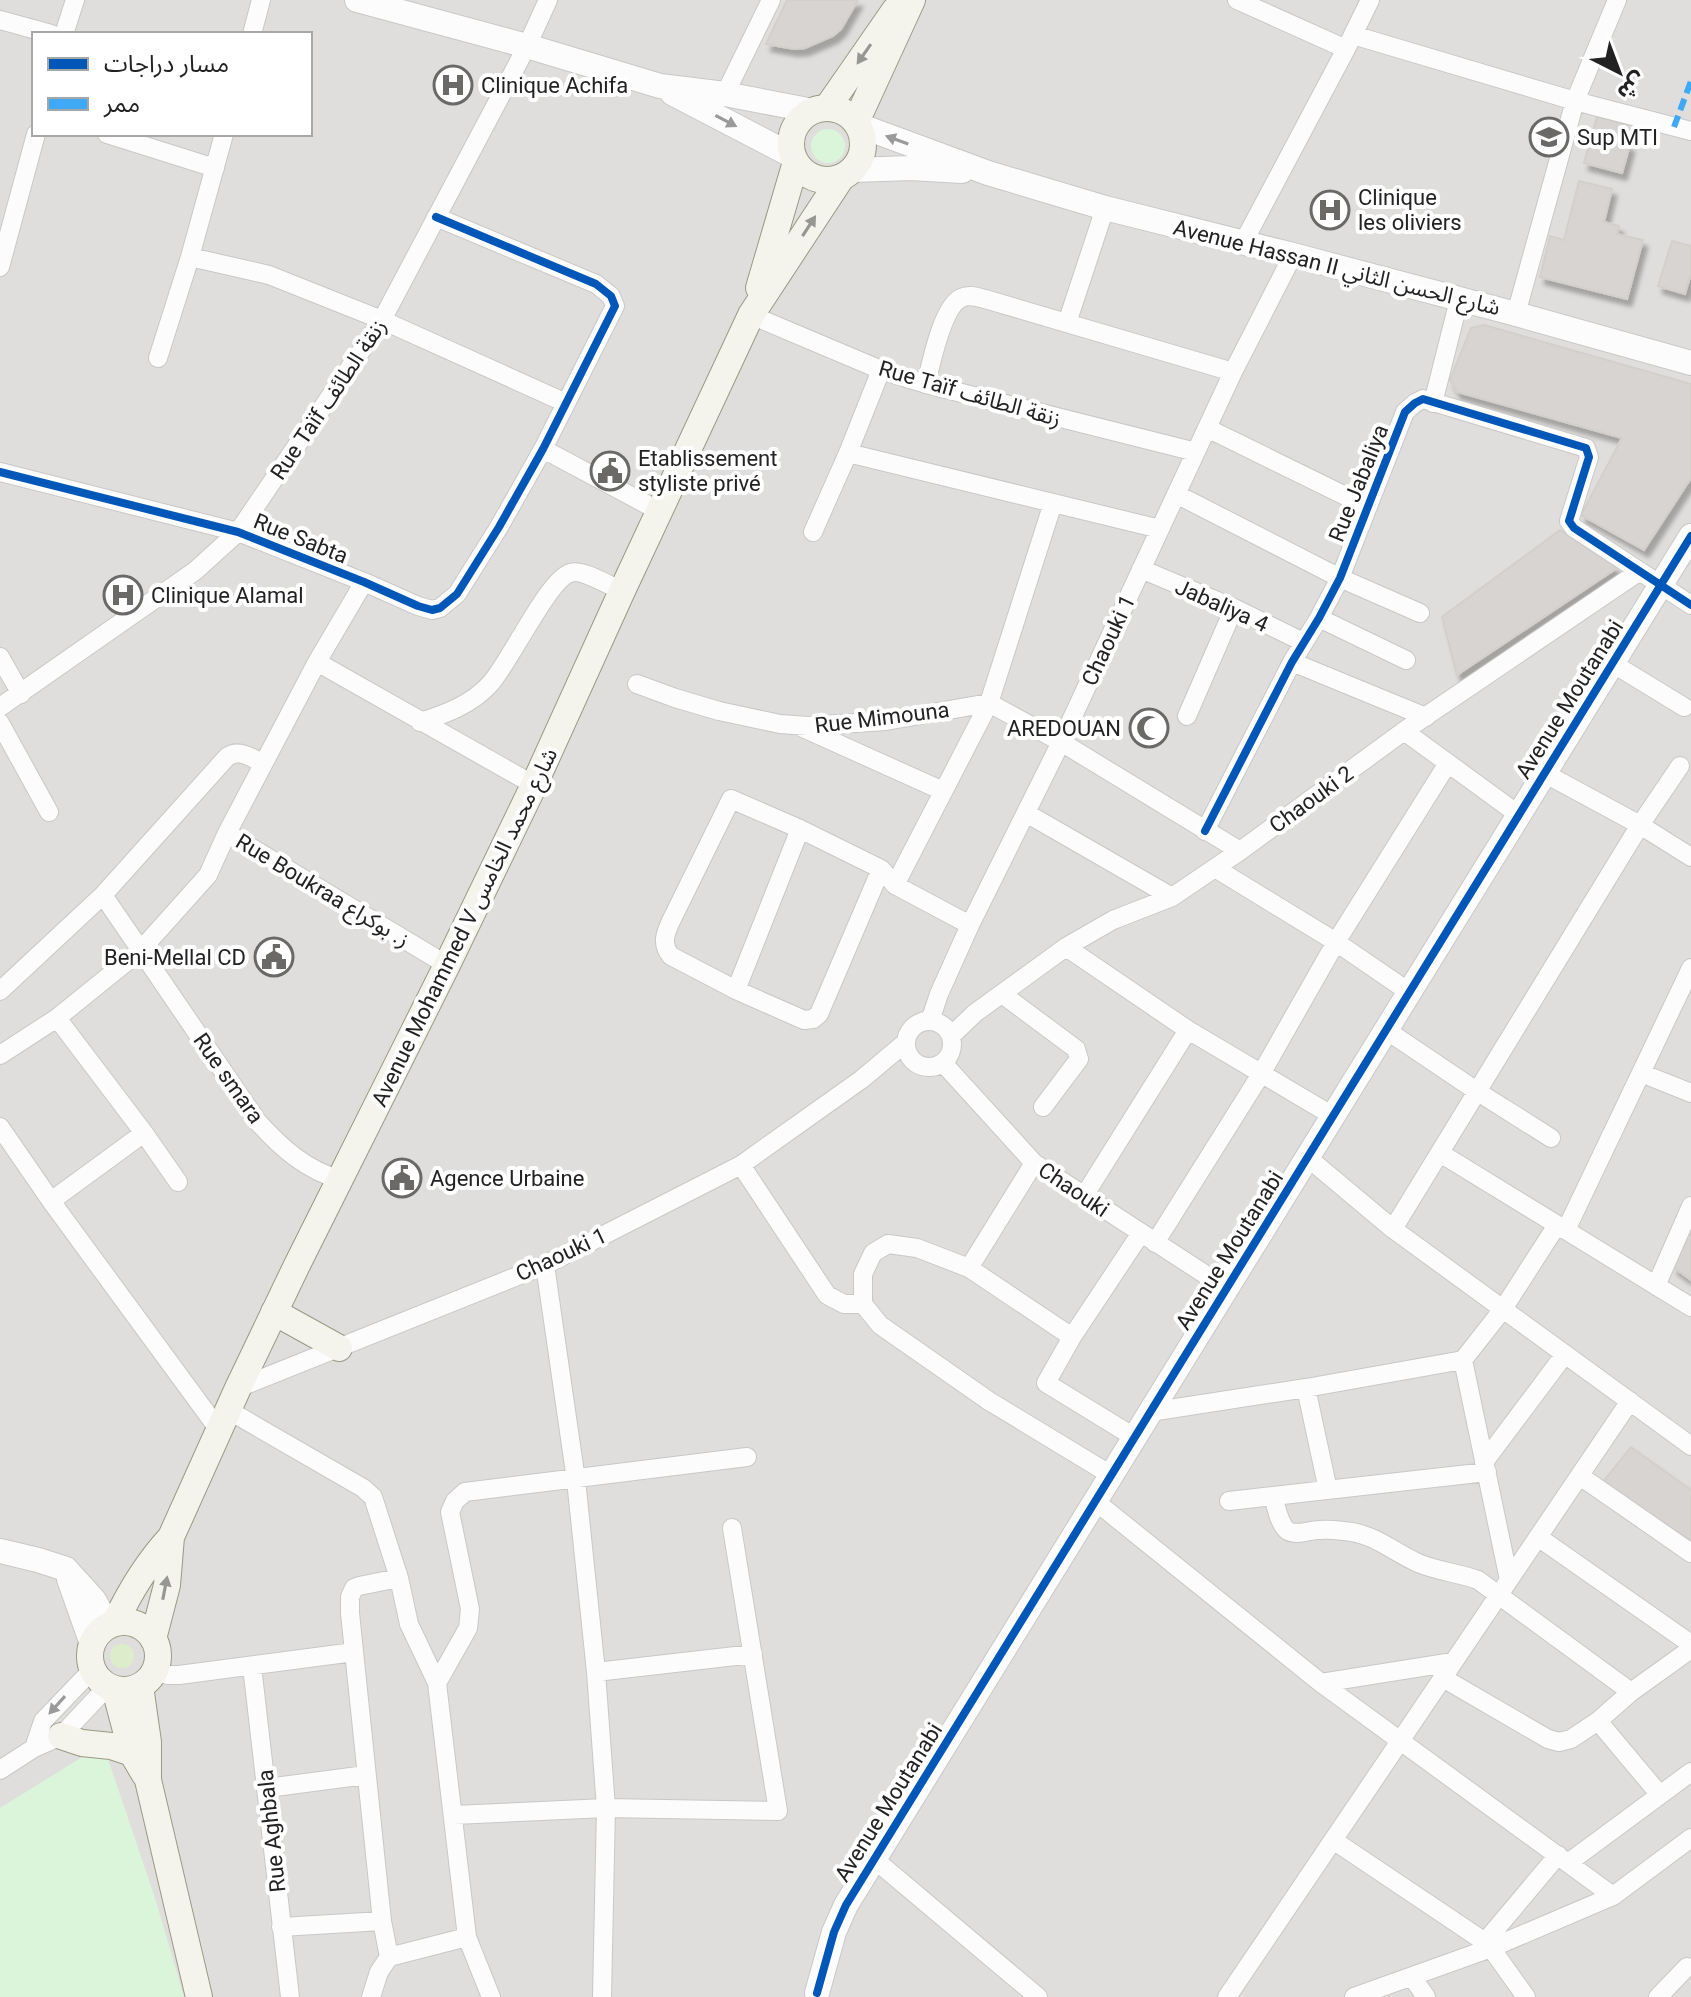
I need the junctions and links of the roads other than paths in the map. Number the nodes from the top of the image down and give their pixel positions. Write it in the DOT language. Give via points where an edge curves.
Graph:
graph roads {
  1 [pos="75,0"];
  2 [pos="261,0"];
  3 [pos="357,0"];
  4 [pos="548,0"];
  5 [pos="771,0"];
  6 [pos="901,0"];
  7 [pos="912,0"];
  8 [pos="1237,0"];
  9 [pos="1370,0"];
  10 [pos="1617,0"];
  11 [pos="0,20"];
  12 [pos="44,32"];
  13 [pos="65,32"];
  14 [pos="253,32"];
  15 [pos="1350,42"];
  16 [pos="527,46"];
  17 [pos="660,86"];
  18 [pos="725,94"];
  19 [pos="1575,101"];
  20 [pos="820,109"];
  21 [pos="857,124"];
  22 [pos="1691,131"];
  23 [pos="35,136"];
  24 [pos="113,136"];
  25 [pos="223,136"];
  26 [pos="794,159"];
  27 [pos="215,168"];
  28 [pos="988,173"];
  29 [pos="847,174"];
  30 [pos="1105,208"];
  31 [pos="436,217"];
  32 [pos="1243,243"];
  33 [pos="1293,255"];
  34 [pos="190,257"];
  35 [pos="0,267"];
  36 [pos="1459,300"];
  37 [pos="1516,314"];
  38 [pos="751,315"];
  39 [pos="382,320"];
  40 [pos="1067,323"];
  41 [pos="158,358"];
  42 [pos="1690,362"];
  43 [pos="881,370"];
  44 [pos="1233,372"];
  45 [pos="926,384"];
  46 [pos="566,403"];
  47 [pos="1433,403"];
  48 [pos="1207,428"];
  49 [pos="543,449"];
  50 [pos="1196,452"];
  51 [pos="848,453"];
  52 [pos="0,472"];
  53 [pos="1176,494"];
  54 [pos="1053,503"];
  55 [pos="1368,507"];
  56 [pos="659,511"];
  57 [pos="1160,529"];
  58 [pos="238,532"];
  59 [pos="813,532"];
  60 [pos="1691,536"];
  61 [pos="1141,569"];
  62 [pos="1640,571"];
  63 [pos="1340,578"];
  64 [pos="364,582"];
  65 [pos="1661,584"];
  66 [pos="622,591"];
  67 [pos="1691,605"];
  68 [pos="1234,608"];
  69 [pos="1420,613"];
  70 [pos="1319,618"];
  71 [pos="1303,642"];
  72 [pos="0,657"];
  73 [pos="1406,660"];
  74 [pos="317,662"];
  75 [pos="1292,662"];
  76 [pos="1612,663"];
  77 [pos="637,684"];
  78 [pos="21,694"];
  79 [pos="989,703"];
  80 [pos="0,707"];
  81 [pos="1684,707"];
  82 [pos="1187,716"];
  83 [pos="1426,717"];
  84 [pos="420,722"];
  85 [pos="0,723"];
  86 [pos="799,726"];
  87 [pos="1404,731"];
  88 [pos="1061,742"];
  89 [pos="263,763"];
  90 [pos="1448,763"];
  91 [pos="1680,766"];
  92 [pos="1544,773"];
  93 [pos="534,785"];
  94 [pos="943,791"];
  95 [pos="49,812"];
  96 [pos="1026,813"];
  97 [pos="1519,815"];
  98 [pos="1640,825"];
  99 [pos="800,829"];
  100 [pos="1205,831"];
  101 [pos="227,833"];
  102 [pos="1240,851"];
  103 [pos="1691,857"];
  104 [pos="1215,868"];
  105 [pos="881,869"];
  106 [pos="895,885"];
  107 [pos="103,895"];
  108 [pos="1172,897"];
  109 [pos="970,925"];
  110 [pos="1336,942"];
  111 [pos="1066,947"];
  112 [pos="140,951"];
  113 [pos="447,965"];
  114 [pos="1691,968"];
  115 [pos="736,990"];
  116 [pos="0,991"];
  117 [pos="1409,992"];
  118 [pos="1002,994"];
  119 [pos="975,1013"];
  120 [pos="57,1018"];
  121 [pos="930,1022"];
  122 [pos="1188,1030"];
  123 [pos="1386,1030"];
  124 [pos="951,1036"];
  125 [pos="906,1042"];
  126 [pos="0,1055"];
  127 [pos="913,1062"];
  128 [pos="943,1063"];
  129 [pos="1641,1073"];
  130 [pos="1261,1074"];
  131 [pos="862,1079"];
  132 [pos="1478,1092"];
  133 [pos="1691,1093"];
  134 [pos="1043,1107"];
  135 [pos="1333,1116"];
  136 [pos="0,1127"];
  137 [pos="144,1133"];
  138 [pos="1551,1138"];
  139 [pos="1440,1153"];
  140 [pos="1307,1157"];
  141 [pos="1034,1163"];
  142 [pos="741,1165"];
  143 [pos="341,1180"];
  144 [pos="178,1182"];
  145 [pos="1084,1196"];
  146 [pos="51,1201"];
  147 [pos="1691,1206"];
  148 [pos="1562,1227"];
  149 [pos="1393,1229"];
  150 [pos="1148,1238"];
  151 [pos="545,1265"];
  152 [pos="969,1268"];
  153 [pos="1656,1286"];
  154 [pos="1226,1288"];
  155 [pos="863,1304"];
  156 [pos="1691,1307"];
  157 [pos="1503,1309"];
  158 [pos="274,1312"];
  159 [pos="1072,1337"];
  160 [pos="339,1348"];
  161 [pos="1565,1354"];
  162 [pos="1463,1360"];
  163 [pos="1306,1388"];
  164 [pos="1630,1401"];
  165 [pos="228,1409"];
  166 [pos="1150,1412"];
  167 [pos="1134,1437"];
  168 [pos="1691,1446"];
  169 [pos="747,1457"];
  170 [pos="1486,1467"];
  171 [pos="1111,1475"];
  172 [pos="1580,1476"];
  173 [pos="576,1480"];
  174 [pos="1328,1490"];
  175 [pos="1273,1496"];
  176 [pos="1095,1501"];
  177 [pos="1229,1501"];
  178 [pos="732,1528"];
  179 [pos="171,1537"];
  180 [pos="1538,1537"];
  181 [pos="0,1551"];
  182 [pos="1691,1553"];
  183 [pos="399,1578"];
  184 [pos="1504,1587"];
  185 [pos="153,1639"];
  186 [pos="1691,1646"];
  187 [pos="354,1652"];
  188 [pos="753,1654"];
  189 [pos="116,1662"];
  190 [pos="1453,1662"];
  191 [pos="252,1666"];
  192 [pos="596,1672"];
  193 [pos="1443,1678"];
  194 [pos="437,1683"];
  195 [pos="1321,1683"];
  196 [pos="1631,1692"];
  197 [pos="1598,1721"];
  198 [pos="61,1736"];
  199 [pos="1400,1741"];
  200 [pos="34,1748"];
  201 [pos="132,1753"];
  202 [pos="0,1770"];
  203 [pos="1691,1772"];
  204 [pos="366,1775"];
  205 [pos="148,1780"];
  206 [pos="267,1788"];
  207 [pos="1660,1795"];
  208 [pos="606,1808"];
  209 [pos="454,1815"];
  210 [pos="1691,1838"];
  211 [pos="1333,1840"];
  212 [pos="874,1859"];
  213 [pos="1563,1859"];
  214 [pos="1613,1896"];
  215 [pos="382,1921"];
  216 [pos="281,1927"];
  217 [pos="467,1937"];
  218 [pos="1488,1945"];
  219 [pos="389,1957"];
  220 [pos="1687,1967"];
  221 [pos="1412,1977"];
  222 [pos="816,1996"];
  223 [pos="199,1997"];
  224 [pos="290,1997"];
  225 [pos="371,1997"];
  226 [pos="491,1997"];
  227 [pos="602,1997"];
  228 [pos="1038,1997"];
  229 [pos="1227,1997"];
  230 [pos="1354,1997"];
  231 [pos="1426,1997"];
  232 [pos="1526,1997"];
  233 [pos="1658,1997"];
  1 -- 13 [label="street"];
  2 -- 14 [label="street"];
  3 -- 16 [label="street"];
  4 -- 16 [label="street, Rue Taïf زنقة الطائف"];
  5 -- 18 [label="street"];
  6 -- 20 [label="main road, one-way"];
  7 -- 21 [label="main road"];
  8 -- 15 [label="street"];
  9 -- 15 [label="street"];
  10 -- 19 [label="street"];
  11 -- 12 [label="street"];
  15 -- 19 [label="street"];
  15 -- 32 [label="street"];
  16 -- 17 [label="street"];
  16 -- 31 [label="street, Rue Taïf زنقة الطائف"];
  17 -- 18 [label="street"];
  17 -- 26 [label="street, one-way"];
  18 -- 20 [label="street"];
  19 -- 22 [label="street"];
  19 -- 37 [label="street"];
  20 -- 21 [label="main road" via="838,109"];
  20 -- 26 [label="main road" via="797,125 791,145"];
  28 -- 21 [label="street, Avenue Hassan II شارع الحسن الثاني, one-way"];
  21 -- 29 [label="main road" via="863,153"];
  23 -- 35 [label="street"];
  24 -- 27 [label="street"];
  25 -- 27 [label="street"];
  26 -- 29 [label="main road" via="820,180"];
  26 -- 38 [label="main road"];
  27 -- 34 [label="street"];
  28 -- 29 [label="street, Avenue Hassan II شارع الحسن الثاني" via="911,168"];
  28 -- 30 [label="street, Avenue Hassan II شارع الحسن الثاني"];
  38 -- 29 [label="main road, one-way"];
  30 -- 32 [label="street, Avenue Hassan II شارع الحسن الثاني"];
  30 -- 40 [label="street"];
  31 -- 39 [label="street, Rue Taïf زنقة الطائف"];
  31 -- 46 [label="street" via="596,284 612,298 615,306"];
  32 -- 33 [label="street, Avenue Hassan II شارع الحسن الثاني"];
  33 -- 36 [label="street, Avenue Hassan II شارع الحسن الثاني"];
  33 -- 44 [label="street, Chaouki 1"];
  34 -- 39 [label="street" via="269,275"];
  34 -- 41 [label="street"];
  36 -- 37 [label="street, Avenue Hassan II شارع الحسن الثاني"];
  36 -- 47 [label="street"];
  37 -- 42 [label="street, Avenue Hassan II شارع الحسن الثاني"];
  38 -- 43 [label="street, Rue Taïf زنقة الطائف"];
  38 -- 56 [label="main road, Avenue Mohammed V شارع محمد الخامس"];
  39 -- 46 [label="street"];
  39 -- 58 [label="street, Rue Taïf زنقة الطائف"];
  40 -- 44 [label="street"];
  40 -- 45 [label="street" via="963,297 946,318"];
  43 -- 45 [label="street, Rue Taïf زنقة الطائف"];
  43 -- 51 [label="street"];
  44 -- 48 [label="street, Chaouki 1"];
  45 -- 50 [label="street, Rue Taïf زنقة الطائف"];
  46 -- 49 [label="street"];
  47 -- 55 [label="street, Rue Jabaliya" via="1423,399 1405,412"];
  47 -- 62 [label="street" via="1586,448 1589,457 1569,521"];
  48 -- 50 [label="street, Chaouki 1"];
  48 -- 55 [label="street, Rue Jabaliya"];
  49 -- 56 [label="street"];
  49 -- 64 [label="street, Rue Sabta" via="457,594 440,608 418,606"];
  50 -- 53 [label="street, Chaouki 1"];
  51 -- 54 [label="street"];
  51 -- 59 [label="street"];
  52 -- 58 [label="street, Rue Sabta"];
  53 -- 57 [label="street, Chaouki 1"];
  53 -- 63 [label="street, Rue Jabaliya"];
  54 -- 57 [label="street"];
  54 -- 79 [label="street, Rue Mimouna"];
  55 -- 63 [label="street, Rue Jabaliya"];
  56 -- 66 [label="main road, Avenue Mohammed V شارع محمد الخامس"];
  57 -- 61 [label="street, Chaouki 1"];
  58 -- 64 [label="street, Rue Sabta"];
  58 -- 78 [label="street, Rue Taïf زنقة الطائف" via="195,571"];
  60 -- 65 [label="street, Avenue Moutanabi"];
  61 -- 68 [label="street, Jabaliya 4"];
  61 -- 88 [label="street, Chaouki 1"];
  62 -- 65 [label="street"];
  62 -- 83 [label="street, Chaouki 2"];
  63 -- 69 [label="street, Rue Jabaliya"];
  63 -- 70 [label="street, Rue Jabaliya"];
  64 -- 74 [label="street"];
  65 -- 67 [label="street"];
  65 -- 76 [label="street, Avenue Moutanabi"];
  66 -- 84 [label="street" via="580,572 569,573 483,691 448,713"];
  66 -- 93 [label="main road, Avenue Mohammed V شارع محمد الخامس"];
  68 -- 71 [label="street, Jabaliya 4"];
  68 -- 82 [label="street"];
  70 -- 71 [label="street, Rue Jabaliya"];
  70 -- 73 [label="street"];
  71 -- 75 [label="street, Rue Jabaliya"];
  72 -- 78 [label="street"];
  74 -- 84 [label="street"];
  74 -- 89 [label="street"];
  75 -- 83 [label="street"];
  75 -- 100 [label="street, Rue Jabaliya"];
  76 -- 81 [label="street"];
  76 -- 92 [label="street, Avenue Moutanabi"];
  77 -- 86 [label="street, Rue Mimouna" via="719,711"];
  78 -- 80 [label="street, Rue Taïf زنقة الطائف"];
  79 -- 86 [label="street, Rue Mimouna" via="886,721"];
  79 -- 88 [label="street"];
  79 -- 94 [label="street, Rue Mimouna"];
  83 -- 87 [label="street, Chaouki 2"];
  84 -- 93 [label="street"];
  85 -- 95 [label="street"];
  86 -- 94 [label="street"];
  87 -- 90 [label="street"];
  87 -- 102 [label="street, Chaouki 2"];
  88 -- 96 [label="street, Chaouki 1"];
  88 -- 100 [label="street"];
  89 -- 101 [label="street"];
  89 -- 107 [label="street" via="238,752 227,757"];
  90 -- 97 [label="street"];
  90 -- 110 [label="street"];
  91 -- 98 [label="street"];
  92 -- 97 [label="street, Avenue Moutanabi"];
  92 -- 98 [label="street"];
  93 -- 113 [label="main road, Avenue Mohammed V شارع محمد الخامس"];
  94 -- 106 [label="street, Rue Mimouna"];
  96 -- 108 [label="street"];
  96 -- 109 [label="street, Chaouki 1"];
  97 -- 117 [label="street, Avenue Moutanabi"];
  98 -- 103 [label="street"];
  98 -- 132 [label="street"];
  99 -- 105 [label="street"];
  99 -- 115 [label="street"];
  99 -- 115 [label="street" via="731,799 665,936 671,956"];
  100 -- 102 [label="street"];
  101 -- 112 [label="street, Rue Boukraa ز. بوكراع" via="208,875"];
  101 -- 113 [label="street, Rue Boukraa ز. بوكراع"];
  102 -- 104 [label="street, Chaouki 2"];
  104 -- 108 [label="street, Chaouki 2"];
  104 -- 110 [label="street"];
  105 -- 106 [label="street"];
  105 -- 115 [label="street" via="819,1014 804,1020"];
  106 -- 109 [label="street"];
  107 -- 112 [label="street, Rue smara"];
  107 -- 116 [label="street"];
  108 -- 111 [label="street, Chaouki 2" via="1113,920"];
  109 -- 121 [label="street, Chaouki 1"];
  110 -- 117 [label="street"];
  110 -- 130 [label="street"];
  111 -- 118 [label="street, Chaouki 2"];
  111 -- 122 [label="street"];
  112 -- 120 [label="street, Rue Boukraa ز. بوكراع"];
  112 -- 143 [label="street, Rue smara" via="268,1134 308,1167"];
  113 -- 143 [label="main road, Avenue Mohammed V شارع محمد الخامس"];
  114 -- 129 [label="street"];
  117 -- 123 [label="street, Avenue Moutanabi"];
  118 -- 119 [label="street, Chaouki 2"];
  118 -- 134 [label="street" via="1076,1049 1079,1059"];
  119 -- 121 [label="street, Chaouki 2"];
  119 -- 124 [label="street, Chaouki 2"];
  120 -- 126 [label="street, Rue Boukraa ز. بوكراع"];
  120 -- 137 [label="street"];
  121 -- 124 [label="street" via="943,1025"];
  121 -- 125 [label="street" via="912,1029"];
  122 -- 130 [label="street"];
  122 -- 145 [label="street"];
  123 -- 132 [label="street"];
  123 -- 135 [label="street, Avenue Moutanabi"];
  124 -- 128 [label="street" via="951,1054"];
  125 -- 127 [label="street"];
  125 -- 131 [label="street, Chaouki 1"];
  127 -- 128 [label="street" via="928,1068"];
  127 -- 131 [label="street, Chaouki 1"];
  128 -- 141 [label="street, Chaouki"];
  129 -- 133 [label="street"];
  129 -- 148 [label="street"];
  130 -- 135 [label="street"];
  130 -- 150 [label="street"];
  131 -- 142 [label="street, Chaouki 1"];
  132 -- 138 [label="street"];
  132 -- 139 [label="street"];
  135 -- 140 [label="street, Avenue Moutanabi"];
  136 -- 146 [label="street"];
  137 -- 144 [label="street"];
  137 -- 146 [label="street"];
  139 -- 148 [label="street"];
  139 -- 149 [label="street"];
  140 -- 149 [label="street"];
  140 -- 154 [label="street, Avenue Moutanabi"];
  141 -- 145 [label="street, Chaouki"];
  141 -- 152 [label="street"];
  142 -- 151 [label="street, Chaouki 1"];
  142 -- 155 [label="street" via="827,1295 844,1304"];
  143 -- 158 [label="main road, Avenue Mohammed V شارع محمد الخامس"];
  145 -- 150 [label="street, Chaouki"];
  146 -- 165 [label="street"];
  147 -- 153 [label="street"];
  148 -- 153 [label="street"];
  148 -- 157 [label="street"];
  149 -- 157 [label="street"];
  150 -- 154 [label="street, Chaouki"];
  150 -- 159 [label="street"];
  151 -- 160 [label="street, Chaouki 1"];
  151 -- 173 [label="street"];
  152 -- 155 [label="street" via="917,1248 888,1244 873,1253 863,1274"];
  152 -- 159 [label="street"];
  153 -- 156 [label="street"];
  154 -- 166 [label="street, Avenue Moutanabi"];
  155 -- 171 [label="street" via="880,1325 989,1401"];
  157 -- 161 [label="street"];
  157 -- 162 [label="street"];
  158 -- 160 [label="main road"];
  158 -- 165 [label="main road, Avenue Mohammed V شارع محمد الخامس"];
  159 -- 167 [label="street" via="1046,1383"];
  160 -- 165 [label="street, Chaouki 1"];
  161 -- 164 [label="street"];
  161 -- 170 [label="street"];
  162 -- 163 [label="street"];
  162 -- 170 [label="street"];
  163 -- 166 [label="street"];
  163 -- 174 [label="street"];
  164 -- 168 [label="street"];
  164 -- 172 [label="street"];
  165 -- 179 [label="main road, Avenue Mohammed V شارع محمد الخامس"];
  165 -- 183 [label="street" via="373,1497"];
  166 -- 167 [label="street, Avenue Moutanabi"];
  167 -- 171 [label="street, Avenue Moutanabi"];
  169 -- 173 [label="street"];
  170 -- 174 [label="street"];
  170 -- 184 [label="street"];
  171 -- 176 [label="street, Avenue Moutanabi"];
  172 -- 180 [label="street"];
  172 -- 182 [label="street"];
  173 -- 192 [label="street"];
  173 -- 194 [label="street" via="465,1492 455,1501 450,1512 470,1609 468,1628"];
  174 -- 175 [label="street"];
  175 -- 177 [label="street"];
  175 -- 184 [label="street" via="1288,1531 1369,1536 1437,1570"];
  176 -- 195 [label="street"];
  176 -- 212 [label="street, Avenue Moutanabi"];
  178 -- 188 [label="street"];
  185 -- 179 [label="main road, Avenue Mohammed V شارع محمد الخامس, one-way" via="167,1585"];
  179 -- 189 [label="main road, Avenue Mohammed V شارع محمد الخامس" via="131,1590"];
  180 -- 184 [label="street"];
  180 -- 186 [label="street"];
  181 -- 189 [label="street" via="66,1569 94,1600"];
  183 -- 187 [label="street" via="354,1588"];
  183 -- 194 [label="street" via="409,1624"];
  184 -- 190 [label="street"];
  184 -- 196 [label="street"];
  185 -- 189 [label="main road, Avenue Mohammed V شارع محمد الخامس" via="157,1660"];
  185 -- 189 [label="main road" via="130,1622"];
  186 -- 196 [label="street"];
  187 -- 191 [label="street"];
  187 -- 204 [label="street"];
  188 -- 192 [label="street"];
  188 -- 208 [label="street" via="778,1811"];
  189 -- 191 [label="street" via="168,1675"];
  189 -- 198 [label="street"];
  189 -- 200 [label="street, one-way" via="43,1721"];
  189 -- 201 [label="main road"];
  189 -- 205 [label="main road" via="148,1742"];
  190 -- 193 [label="street"];
  190 -- 195 [label="street"];
  191 -- 206 [label="street, Rue Aghbala"];
  192 -- 208 [label="street"];
  193 -- 197 [label="street" via="1548,1739 1571,1739"];
  193 -- 199 [label="street"];
  194 -- 209 [label="street"];
  195 -- 199 [label="street"];
  196 -- 197 [label="street"];
  197 -- 207 [label="street"];
  198 -- 200 [label="street"];
  198 -- 201 [label="main road"];
  199 -- 211 [label="street"];
  199 -- 213 [label="street"];
  200 -- 202 [label="street"];
  201 -- 205 [label="main road"];
  203 -- 207 [label="street"];
  204 -- 206 [label="street"];
  204 -- 215 [label="street"];
  205 -- 223 [label="main road"];
  206 -- 216 [label="street, Rue Aghbala"];
  207 -- 213 [label="street"];
  208 -- 209 [label="street"];
  208 -- 227 [label="street"];
  209 -- 217 [label="street"];
  210 -- 214 [label="street"];
  211 -- 218 [label="street"];
  211 -- 229 [label="street"];
  212 -- 222 [label="street, Avenue Moutanabi" via="834,1932"];
  212 -- 228 [label="street"];
  213 -- 214 [label="street"];
  213 -- 218 [label="street"];
  214 -- 218 [label="street"];
  215 -- 216 [label="street"];
  215 -- 219 [label="street"];
  216 -- 224 [label="street, Rue Aghbala"];
  217 -- 219 [label="street"];
  217 -- 226 [label="street"];
  218 -- 221 [label="street"];
  218 -- 232 [label="street"];
  219 -- 225 [label="street"];
  220 -- 233 [label="street"];
  221 -- 230 [label="street"];
  221 -- 231 [label="street"];
}
